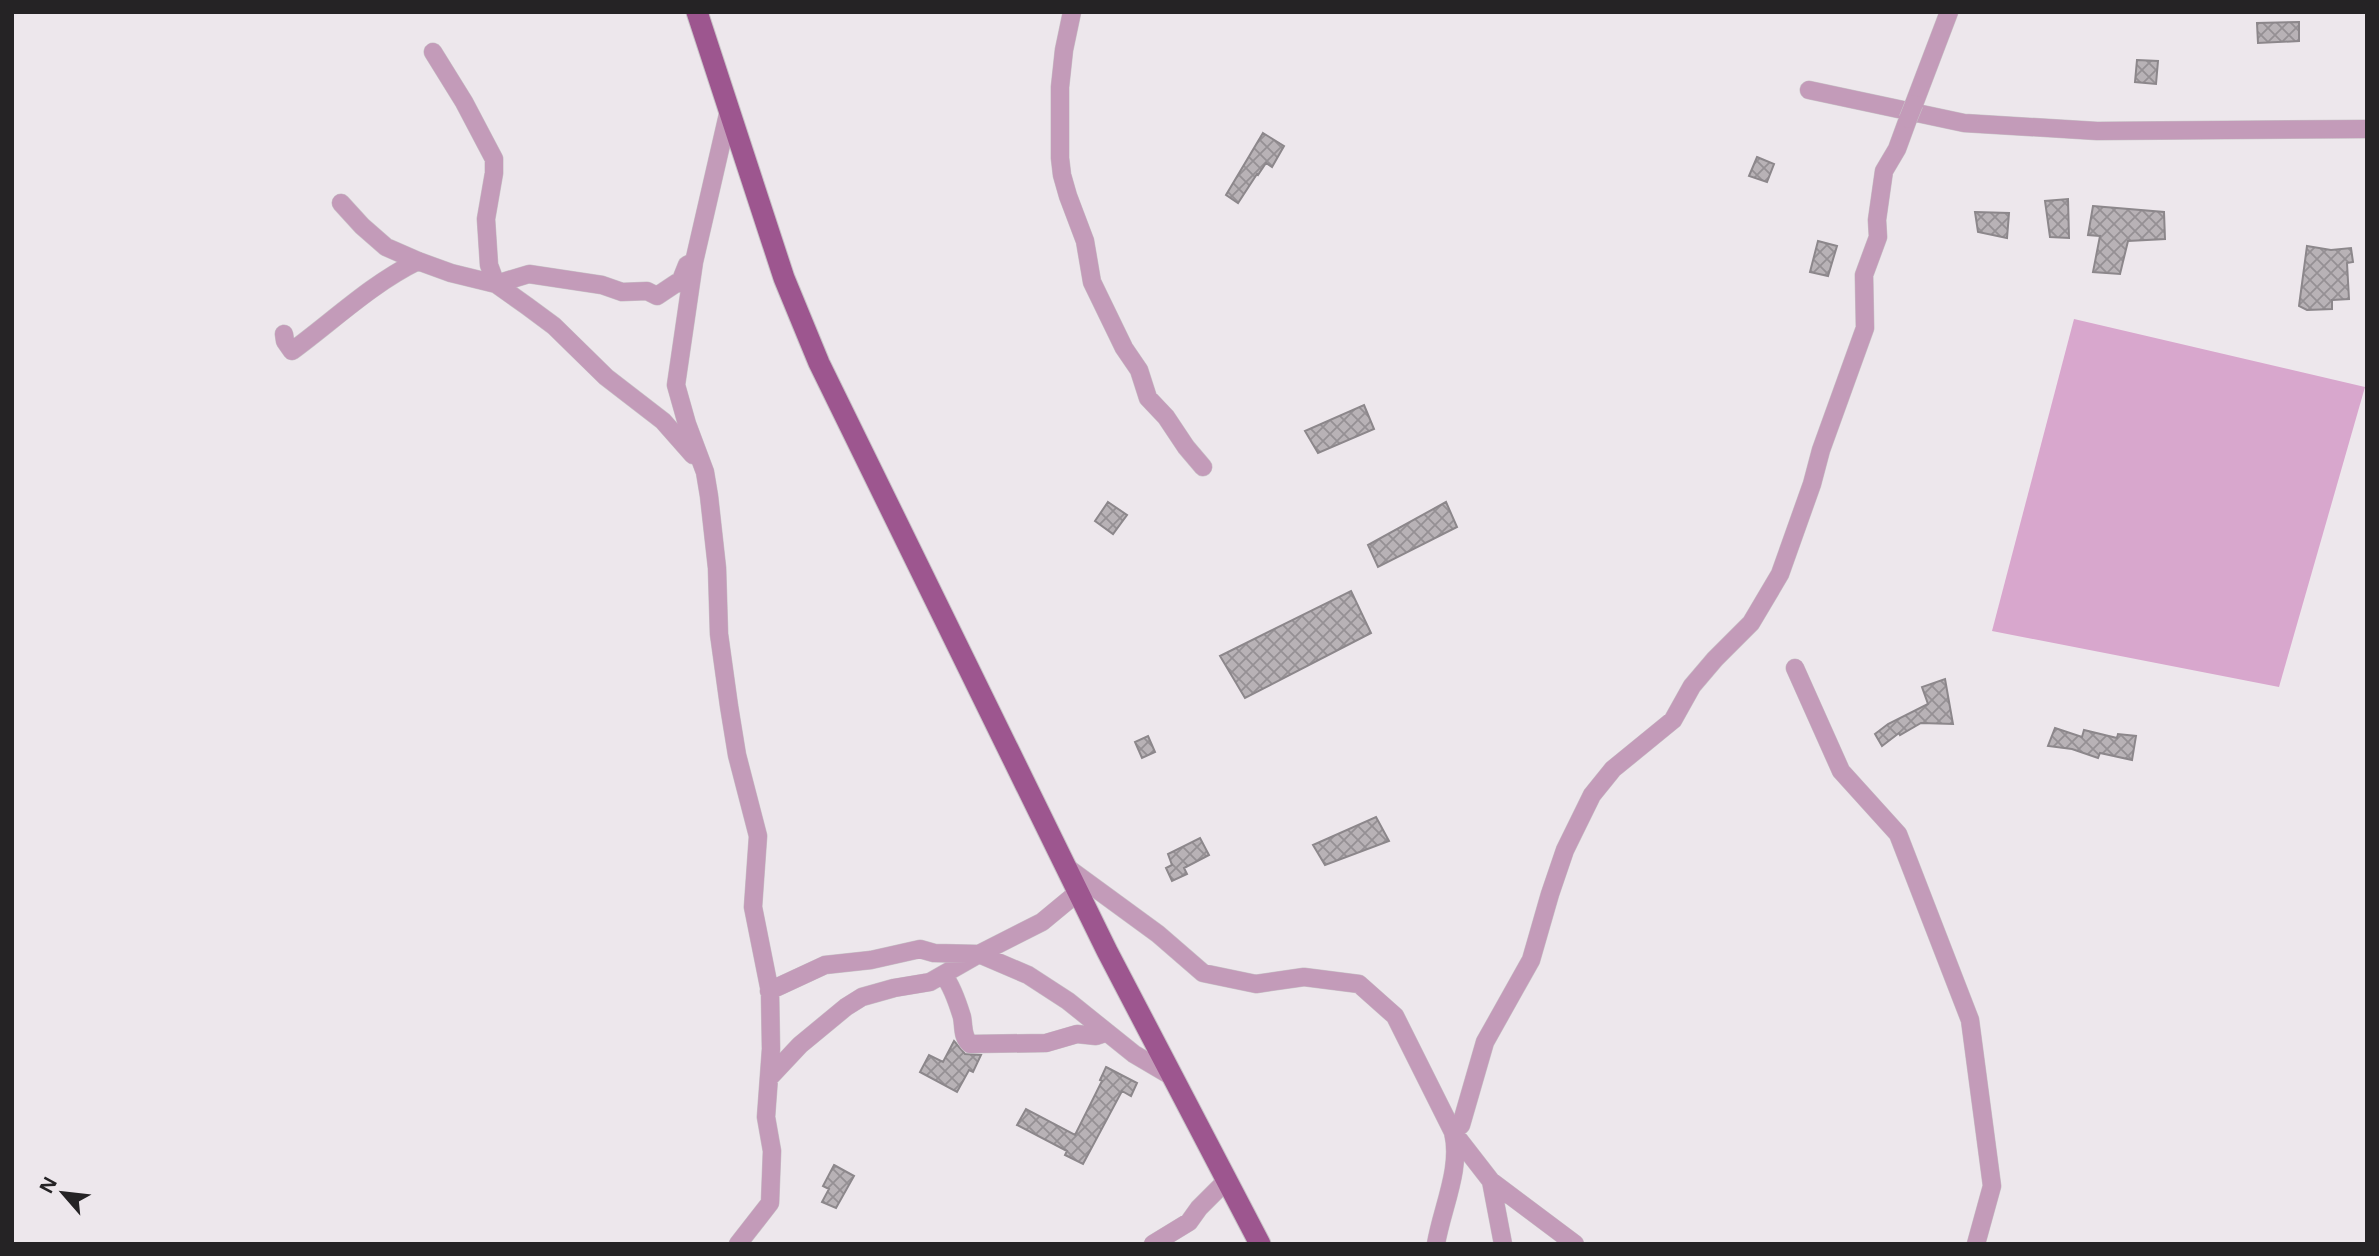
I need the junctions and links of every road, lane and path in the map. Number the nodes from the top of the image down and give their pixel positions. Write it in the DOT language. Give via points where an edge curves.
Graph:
graph roads {
  1 [pos="697,12"];
  2 [pos="1072,12"];
  3 [pos="1949,12"];
  4 [pos="433,52"];
  5 [pos="1809,90"];
  6 [pos="729,110"];
  7 [pos="2367,129"];
  8 [pos="341,203"];
  9 [pos="418,261"];
  10 [pos="694,262"];
  11 [pos="496,284"];
  12 [pos="284,334"];
  13 [pos="1203,467"];
  14 [pos="705,472"];
  15 [pos="1795,668"];
  16 [pos="1065,866"];
  17 [pos="1080,895"];
  18 [pos="979,954"];
  19 [pos="944,976"];
  20 [pos="769,991"];
  21 [pos="1105,1032"];
  22 [pos="1173,1077"];
  23 [pos="769,1078"];
  24 [pos="1453,1132"];
  25 [pos="1227,1180"];
  26 [pos="1491,1181"];
  27 [pos="738,1244"];
  28 [pos="1153,1244"];
  29 [pos="1260,1244"];
  30 [pos="1436,1244"];
  31 [pos="1503,1244"];
  32 [pos="1575,1244"];
  33 [pos="1976,1244"];
  1 -- 6 [label="main road"];
  2 -- 13 [label="street" via="1060,87 1060,158 1085,241 1091,282 1139,370 1148,398"];
  3 -- 24 [label="street" via="1897,149 1884,171 1878,237 1864,275 1865,328 1780,574 1751,623 1692,686 1673,720 1613,769 1592,795 1565,850 1531,960 1485,1042 1461,1125"];
  4 -- 11 [label="street" via="494,159 486,219 489,265"];
  5 -- 7 [label="street" via="1964,123 2097,131"];
  6 -- 10 [label="street"];
  6 -- 16 [label="main road" via="784,278 819,363"];
  8 -- 9 [label="street" via="386,247"];
  9 -- 11 [label="street"];
  9 -- 12 [label="street" via="292,351"];
  10 -- 11 [label="street" via="687,265 681,280 657,296 529,274"];
  10 -- 14 [label="street" via="676,385"];
  11 -- 14 [label="street" via="554,326 606,377 663,421"];
  14 -- 20 [label="street" via="731,719 758,836 752,907"];
  15 -- 33 [label="street" via="1841,771 1899,834 1970,1020 1992,1186"];
  16 -- 17 [label="main road"];
  16 -- 24 [label="street" via="1203,974 1256,984 1304,977 1359,984 1395,1016"];
  17 -- 18 [label="street" via="1042,922"];
  17 -- 22 [label="main road"];
  18 -- 19 [label="street"];
  18 -- 20 [label="street" via="920,949 871,961 825,965"];
  18 -- 21 [label="street" via="1028,975"];
  19 -- 21 [label="street" via="970,1044 1046,1043"];
  19 -- 23 [label="street" via="862,997 800,1045"];
  20 -- 23 [label="street"];
  21 -- 22 [label="street"];
  22 -- 25 [label="main road"];
  23 -- 27 [label="street" via="769,1203"];
  24 -- 26 [label="street"];
  24 -- 30 [label="street" via="1455,1162"];
  25 -- 28 [label="street" via="1189,1222"];
  25 -- 29 [label="main road"];
  26 -- 31 [label="street"];
  26 -- 32 [label="street"];
}
